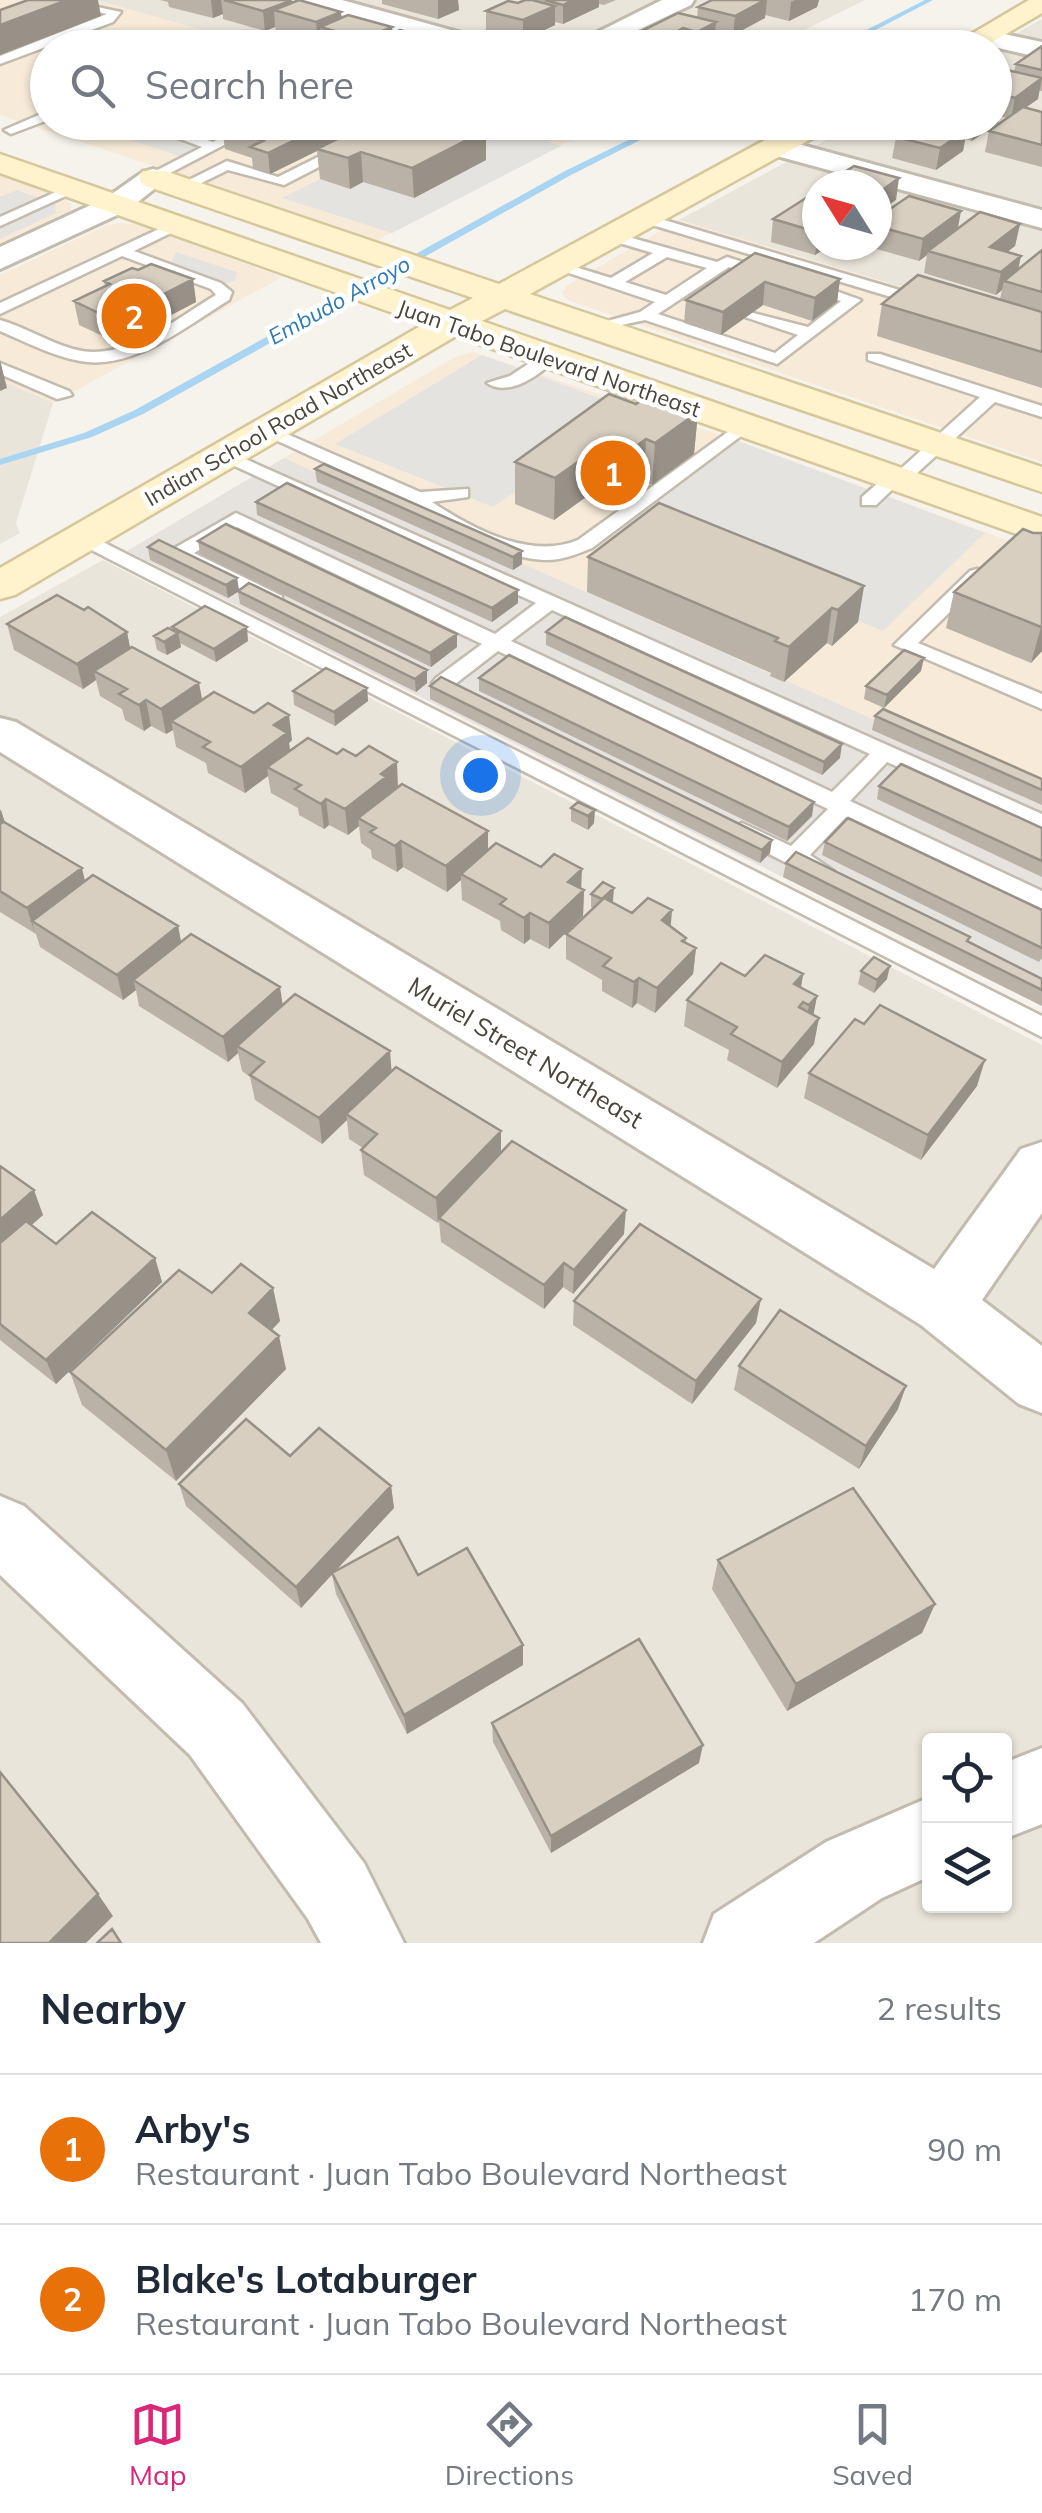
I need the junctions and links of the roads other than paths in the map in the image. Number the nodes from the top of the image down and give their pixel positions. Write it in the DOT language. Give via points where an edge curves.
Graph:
graph roads {
  1 [pos="682,0"];
  2 [pos="321,1"];
  3 [pos="53,3"];
  4 [pos="1042,3"];
  5 [pos="80,30"];
  6 [pos="425,30"];
  7 [pos="617,30"];
  8 [pos="993,30"];
  9 [pos="1012,47"];
  10 [pos="30,49"];
  11 [pos="1042,50"];
  12 [pos="0,60"];
  13 [pos="30,120"];
  14 [pos="5,128"];
  15 [pos="30,136"];
  16 [pos="40,140"];
  17 [pos="194,140"];
  18 [pos="224,140"];
  19 [pos="363,140"];
  20 [pos="787,140"];
  21 [pos="212,146"];
  22 [pos="776,146"];
  23 [pos="64,148"];
  24 [pos="0,163"];
  25 [pos="117,166"];
  26 [pos="167,182"];
  27 [pos="74,189"];
  28 [pos="117,204"];
  29 [pos="644,218"];
  30 [pos="1042,219"];
  31 [pos="0,222"];
  32 [pos="176,225"];
  33 [pos="612,236"];
  34 [pos="666,251"];
  35 [pos="121,252"];
  36 [pos="0,259"];
  37 [pos="556,266"];
  38 [pos="719,267"];
  39 [pos="614,284"];
  40 [pos="502,295"];
  41 [pos="679,298"];
  42 [pos="0,310"];
  43 [pos="951,310"];
  44 [pos="752,314"];
  45 [pos="646,315"];
  46 [pos="696,315"];
  47 [pos="452,323"];
  48 [pos="0,325"];
  49 [pos="732,327"];
  50 [pos="599,328"];
  51 [pos="810,333"];
  52 [pos="793,346"];
  53 [pos="874,357"];
  54 [pos="549,358"];
  55 [pos="750,365"];
  56 [pos="0,368"];
  57 [pos="495,383"];
  58 [pos="63,395"];
  59 [pos="992,396"];
  60 [pos="1042,412"];
  61 [pos="743,426"];
  62 [pos="265,431"];
  63 [pos="938,444"];
  64 [pos="225,455"];
  65 [pos="1042,480"];
  66 [pos="887,487"];
  67 [pos="462,493"];
  68 [pos="418,498"];
  69 [pos="1028,532"];
  70 [pos="82,538"];
  71 [pos="986,565"];
  72 [pos="0,586"];
  73 [pos="550,602"];
  74 [pos="303,614"];
  75 [pos="497,643"];
  76 [pos="443,683"];
  77 [pos="1042,702"];
  78 [pos="0,732"];
  79 [pos="884,752"];
  80 [pos="839,805"];
  81 [pos="724,822"];
  82 [pos="1042,824"];
  83 [pos="794,857"];
  84 [pos="848,883"];
  85 [pos="1042,901"];
  86 [pos="1042,1028"];
  87 [pos="1042,1166"];
  88 [pos="943,1306"];
  89 [pos="1042,1384"];
  90 [pos="0,1529"];
  91 [pos="1042,1786"];
  92 [pos="1012,1798"];
  93 [pos="922,1840"];
  94 [pos="364,1943"];
  95 [pos="743,1943"];
  1 -- 7 [label="street"];
  2 -- 6 [label="street"];
  3 -- 5 [label="lane" via="115,12"];
  4 -- 8 [label="main road"];
  9 -- 11 [label="street"];
  10 -- 12 [label="lane"];
  13 -- 14 [label="lane"];
  14 -- 15 [label="main road"];
  16 -- 23 [label="main road"];
  17 -- 21 [label="lane"];
  18 -- 21 [label="lane"];
  19 -- 26 [label="lane" via="279,182 227,166"];
  20 -- 22 [label="main road, Indian School Road Northeast"];
  21 -- 26 [label="lane"];
  22 -- 29 [label="main road, Indian School Road Northeast"];
  22 -- 30 [label="street"];
  24 -- 27 [label="main road, Juan Tabo Boulevard Northeast"];
  25 -- 26 [label="main road, Juan Tabo Boulevard Northeast"];
  26 -- 28 [label="street"];
  26 -- 40 [label="main road, Juan Tabo Boulevard Northeast"];
  27 -- 28 [label="main road, Juan Tabo Boulevard Northeast"];
  27 -- 31 [label="lane"];
  28 -- 32 [label="main road, Juan Tabo Boulevard Northeast"];
  28 -- 36 [label="street"];
  29 -- 33 [label="main road, Indian School Road Northeast"];
  29 -- 43 [label="lane"];
  32 -- 35 [label="lane"];
  32 -- 47 [label="main road, Juan Tabo Boulevard Northeast"];
  33 -- 34 [label="lane"];
  33 -- 37 [label="main road, Indian School Road Northeast"];
  34 -- 38 [label="lane"];
  34 -- 39 [label="lane"];
  35 -- 42 [label="lane"];
  35 -- 48 [label="lane" via="216,286 223,298 118,354 96,358"];
  37 -- 39 [label="lane"];
  37 -- 40 [label="main road, Indian School Road Northeast"];
  38 -- 41 [label="lane"];
  38 -- 51 [label="lane" via="728,262 853,300"];
  39 -- 41 [label="lane"];
  40 -- 47 [label="main road, Indian School Road Northeast"];
  40 -- 50 [label="main road, Juan Tabo Boulevard Northeast"];
  41 -- 45 [label="lane"];
  41 -- 46 [label="lane"];
  44 -- 51 [label="lane"];
  45 -- 50 [label="lane"];
  45 -- 55 [label="lane"];
  47 -- 54 [label="main road, Juan Tabo Boulevard Northeast"];
  47 -- 62 [label="main road, Indian School Road Northeast"];
  49 -- 52 [label="lane"];
  50 -- 55 [label="main road, Juan Tabo Boulevard Northeast"];
  51 -- 52 [label="lane"];
  52 -- 55 [label="lane" via="776,359"];
  53 -- 59 [label="lane"];
  54 -- 57 [label="lane" via="514,381"];
  54 -- 61 [label="main road, Juan Tabo Boulevard Northeast" via="616,393"];
  55 -- 63 [label="main road, Juan Tabo Boulevard Northeast"];
  56 -- 58 [label="lane"];
  59 -- 60 [label="lane"];
  59 -- 63 [label="lane"];
  61 -- 66 [label="main road, Juan Tabo Boulevard Northeast"];
  61 -- 68 [label="lane" via="585,544 557,555 527,554"];
  62 -- 64 [label="main road, Indian School Road Northeast"];
  62 -- 68 [label="lane"];
  63 -- 65 [label="main road, Juan Tabo Boulevard Northeast"];
  63 -- 66 [label="lane"];
  64 -- 70 [label="main road, Indian School Road Northeast"];
  64 -- 73 [label="lane"];
  66 -- 69 [label="main road, Juan Tabo Boulevard Northeast"];
  67 -- 68 [label="lane"];
  70 -- 72 [label="main road, Indian School Road Northeast"];
  70 -- 86 [label="lane"];
  71 -- 77 [label="lane" via="904,645"];
  73 -- 75 [label="lane"];
  73 -- 79 [label="lane"];
  74 -- 75 [label="lane" via="180,553 236,519"];
  75 -- 76 [label="lane"];
  75 -- 80 [label="lane"];
  78 -- 88 [label="street, Muriel Street Northeast"];
  79 -- 80 [label="lane"];
  79 -- 82 [label="lane"];
  80 -- 83 [label="lane"];
  80 -- 85 [label="lane"];
  81 -- 83 [label="lane"];
  83 -- 84 [label="lane"];
  87 -- 88 [label="street"];
  88 -- 89 [label="street, Muriel Street Northeast"];
  90 -- 94 [label="street" via="216,1729 336,1890"];
  91 -- 92 [label="street"];
  93 -- 95 [label="street" via="854,1870"];
}
